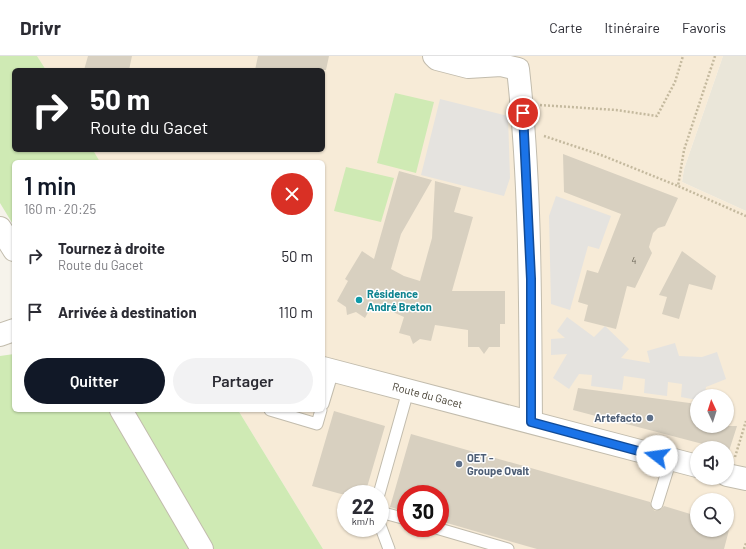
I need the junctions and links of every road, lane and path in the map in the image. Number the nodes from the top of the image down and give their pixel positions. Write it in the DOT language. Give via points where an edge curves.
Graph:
graph roads {
  1 [pos="434,56"];
  2 [pos="683,56"];
  3 [pos="714,56"];
  4 [pos="522,115"];
  5 [pos="678,186"];
  6 [pos="746,216"];
  7 [pos="0,228"];
  8 [pos="12,247"];
  9 [pos="12,331"];
  10 [pos="0,335"];
  11 [pos="328,369"];
  12 [pos="325,390"];
  13 [pos="408,391"];
  14 [pos="122,412"];
  15 [pos="277,412"];
  16 [pos="320,412"];
  17 [pos="531,422"];
  18 [pos="746,422"];
  19 [pos="734,458"];
  20 [pos="671,459"];
  21 [pos="690,464"];
  22 [pos="734,469"];
  23 [pos="746,479"];
  24 [pos="382,485"];
  25 [pos="657,504"];
  26 [pos="449,532"];
  27 [pos="384,537"];
  28 [pos="746,543"];
  29 [pos="202,549"];
  30 [pos="389,549"];
  31 [pos="508,549"];
  32 [pos="744,549"];
  1 -- 4 [label="street" via="468,67 501,65 518,69"];
  2 -- 4 [label="path" via="675,82 657,116 616,110"];
  3 -- 5 [label="path" via="684,150"];
  4 -- 5 [label="path" via="601,155"];
  4 -- 17 [label="street" via="531,279"];
  5 -- 6 [label="path"];
  7 -- 8 [label="street"];
  9 -- 10 [label="street"];
  11 -- 12 [label="lane"];
  11 -- 13 [label="street, Route du Gacet"];
  13 -- 17 [label="street, Route du Gacet"];
  13 -- 24 [label="lane"];
  14 -- 29 [label="street"];
  15 -- 16 [label="lane" via="317,424"];
  17 -- 20 [label="street, Route du Gacet"];
  18 -- 19 [label="path"];
  20 -- 21 [label="street, Route du Gacet"];
  20 -- 25 [label="lane"];
  22 -- 23 [label="street"];
  26 -- 31 [label="lane"];
  27 -- 30 [label="lane"];
  28 -- 32 [label="path"];
}
